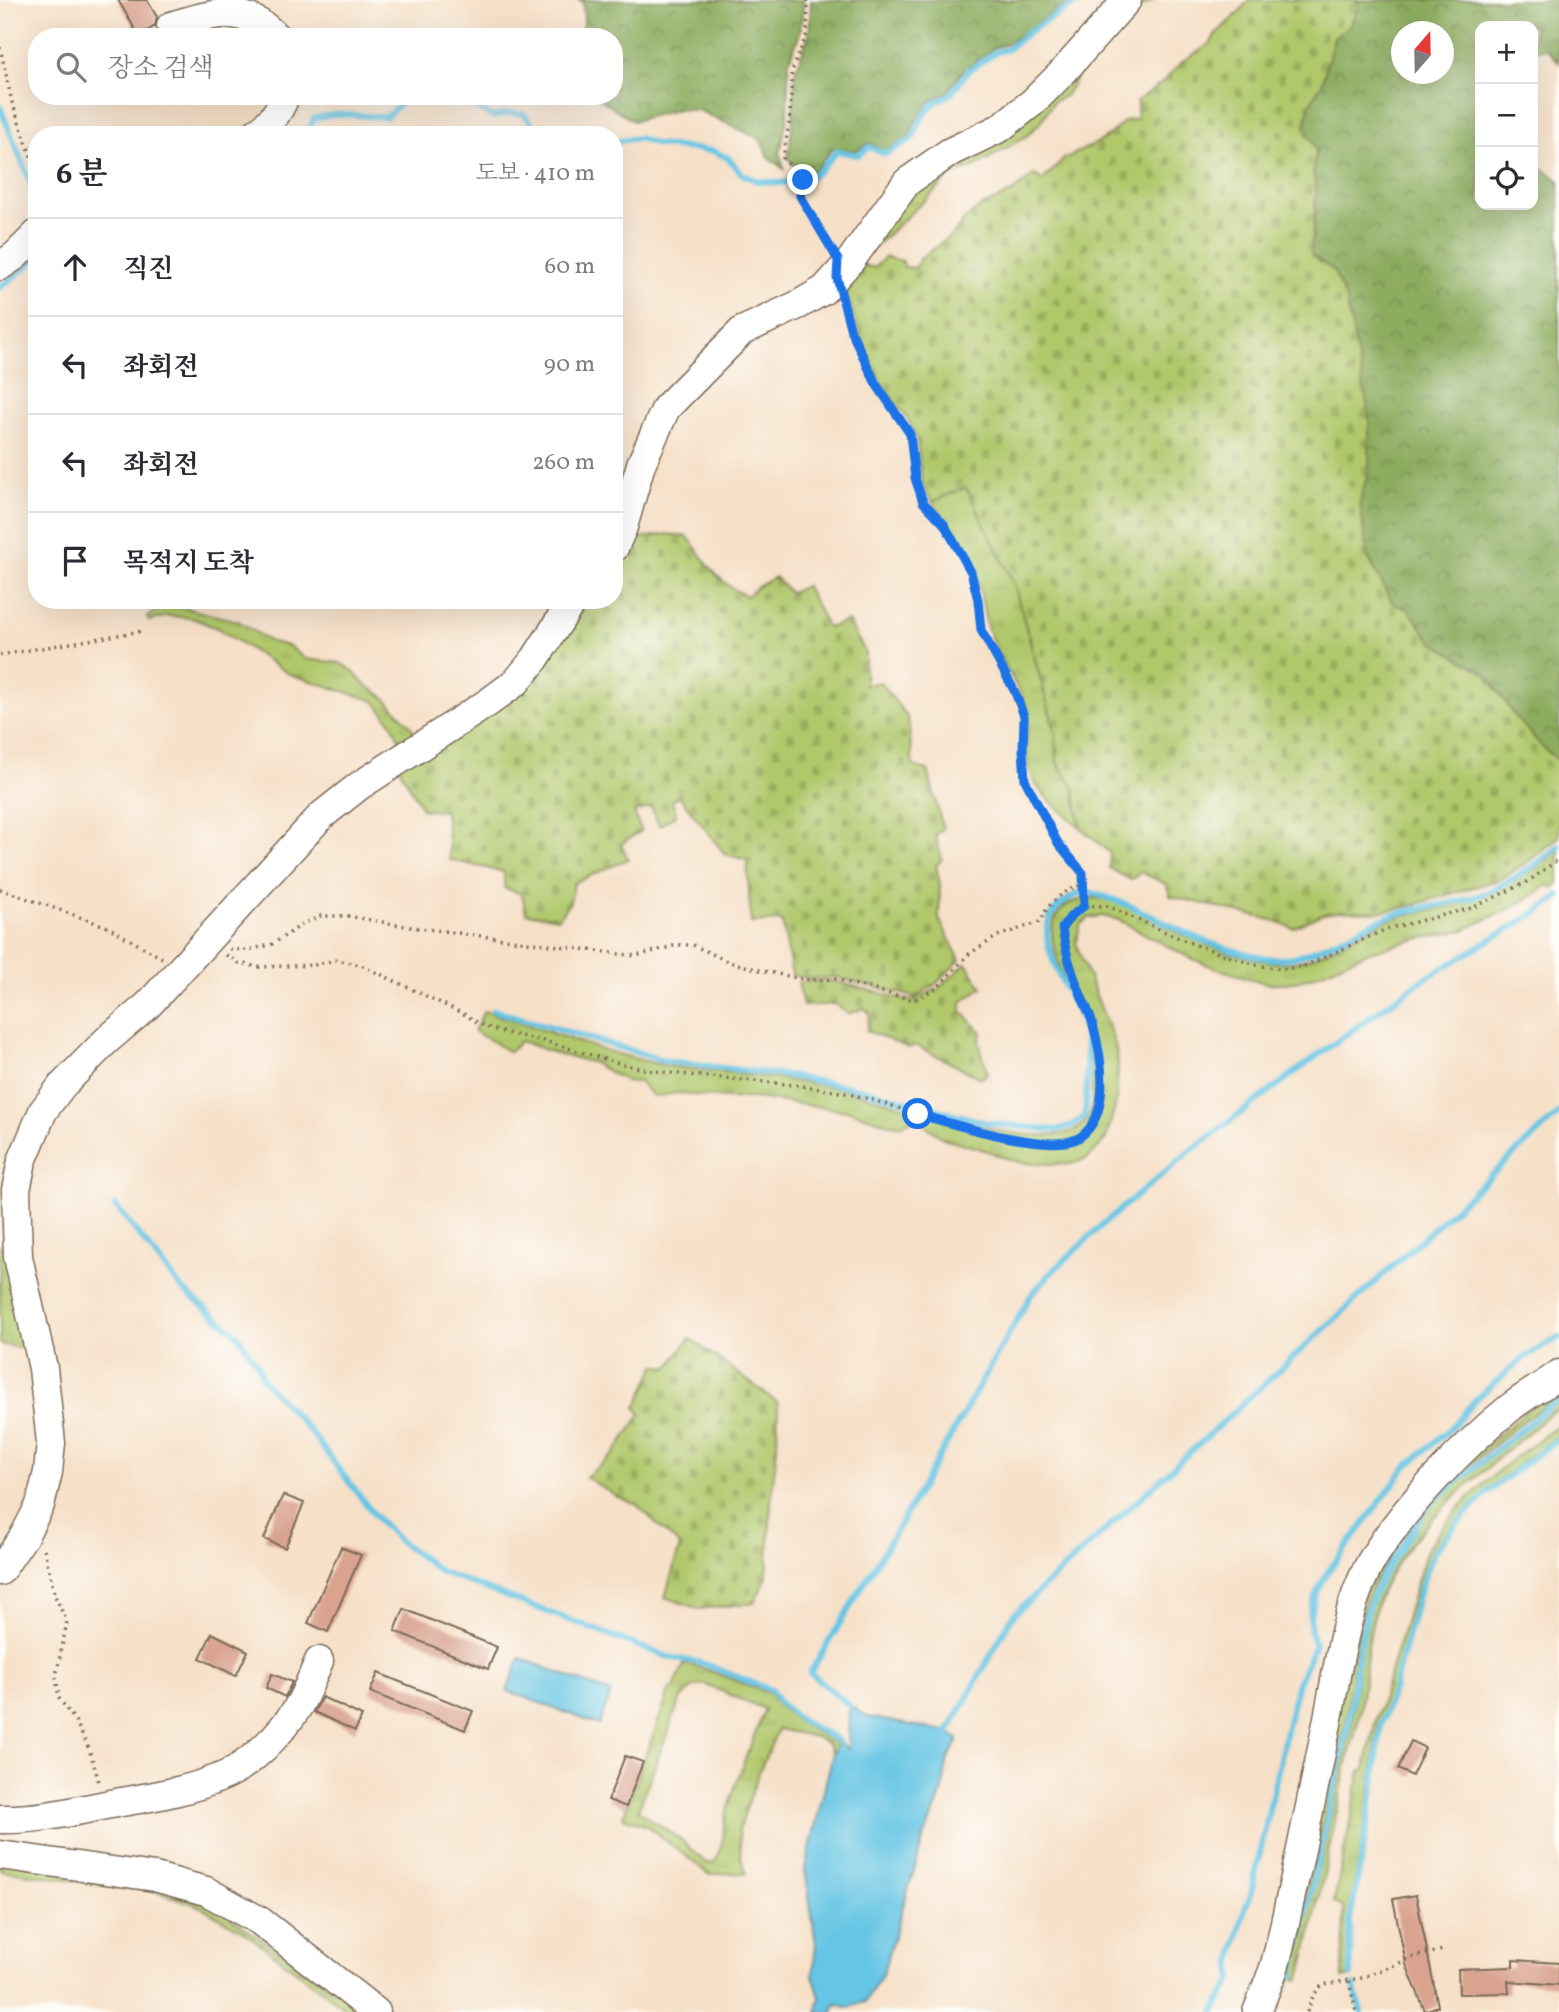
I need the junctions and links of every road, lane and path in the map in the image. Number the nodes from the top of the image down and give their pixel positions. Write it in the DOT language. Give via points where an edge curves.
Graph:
graph roads {
  1 [pos="808,0"];
  2 [pos="1127,0"];
  3 [pos="171,26"];
  4 [pos="267,28"];
  5 [pos="0,47"];
  6 [pos="282,105"];
  7 [pos="266,126"];
  8 [pos="28,147"];
  9 [pos="28,243"];
  10 [pos="0,266"];
  11 [pos="837,278"];
  12 [pos="623,527"];
  13 [pos="567,609"];
  14 [pos="142,631"];
  15 [pos="0,655"];
  16 [pos="1559,859"];
  17 [pos="1084,884"];
  18 [pos="0,889"];
  19 [pos="1084,906"];
  20 [pos="207,942"];
  21 [pos="181,969"];
  22 [pos="1559,1374"];
  23 [pos="43,1543"];
  24 [pos="0,1571"];
  25 [pos="319,1661"];
  26 [pos="106,1805"];
  27 [pos="0,1819"];
  28 [pos="0,1855"];
  29 [pos="1444,1950"];
  30 [pos="1349,1981"];
  31 [pos="376,2012"];
  32 [pos="1257,2012"];
  33 [pos="1307,2012"];
  34 [pos="1356,2012"];
  1 -- 11 [label="path" via="807,34 792,71 783,158 803,180 800,196 838,260"];
  2 -- 11 [label="street" via="1033,102 1000,128 950,152 906,182"];
  3 -- 4 [label="street" via="211,14 238,15"];
  5 -- 8 [label="path"];
  6 -- 7 [label="street"];
  9 -- 10 [label="street"];
  11 -- 12 [label="street" via="807,300 742,331 666,408 641,464"];
  11 -- 17 [label="path" via="851,331 876,384 910,434 923,502 944,524 971,572 981,630 1024,716 1025,780 1058,843 1083,873"];
  13 -- 20 [label="street" via="516,682 321,816"];
  14 -- 15 [label="path"];
  16 -- 19 [label="path" via="1529,881 1472,908 1387,929 1302,967 1282,969 1188,942 1107,906"];
  17 -- 19 [label="path"];
  17 -- 20 [label="path" via="1056,899 1040,922 998,936 969,954 937,988 913,1000 835,979 807,980 729,962 693,944 636,956 348,916 320,916 271,945 247,950"];
  18 -- 21 [label="path" via="108,927"];
  19 -- 20 [label="path" via="1062,928 1065,950 1093,1023 1101,1089 1092,1125 1079,1138 1065,1142 1038,1143 966,1128 814,1088 645,1069 481,1027 468,1016 361,965 336,960 259,967 239,963"];
  20 -- 21 [label="street"];
  21 -- 24 [label="street" via="61,1087 43,1111 22,1161 16,1190 19,1257 43,1368 51,1443 40,1505"];
  22 -- 32 [label="street" via="1492,1423 1442,1473 1408,1509 1360,1583 1281,1941"];
  23 -- 26 [label="path" via="55,1596 67,1622 55,1676 59,1698 89,1749"];
  25 -- 26 [label="street" via="297,1709 252,1757 226,1774 191,1786"];
  26 -- 27 [label="street" via="47,1817"];
  28 -- 31 [label="street" via="155,1877 206,1891 260,1921"];
  29 -- 30 [label="path"];
  30 -- 33 [label="path" via="1322,1985"];
  30 -- 34 [label="path"];
}
